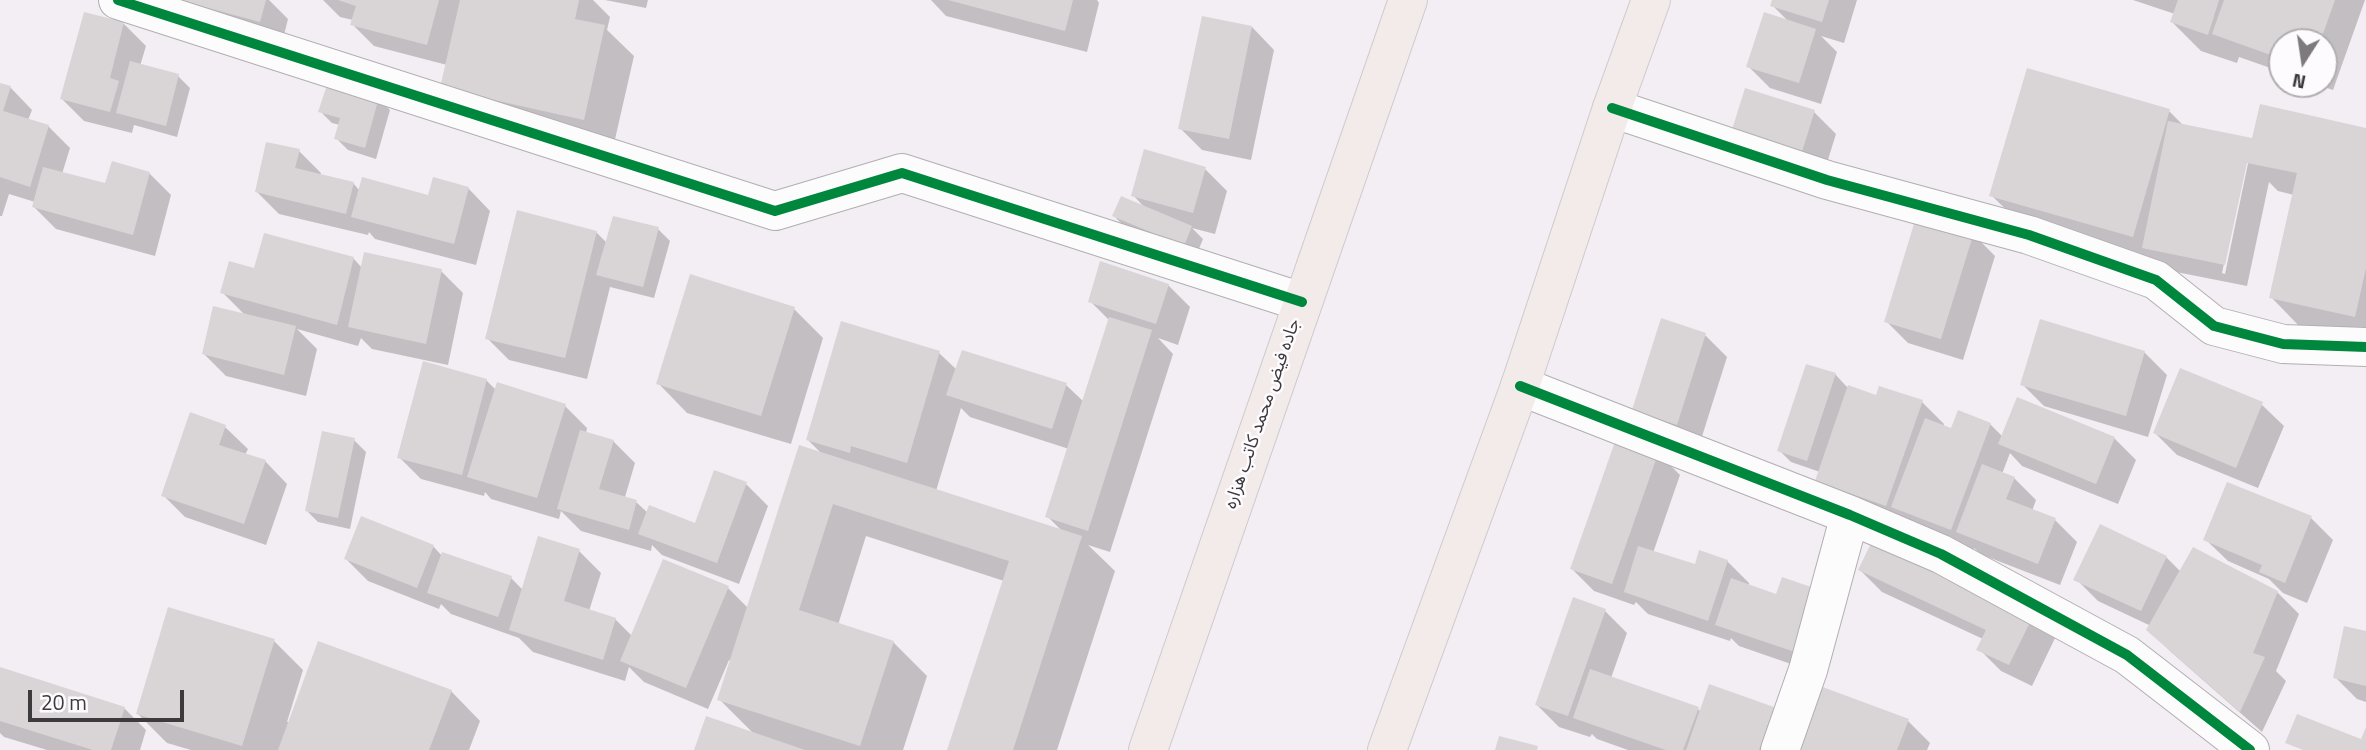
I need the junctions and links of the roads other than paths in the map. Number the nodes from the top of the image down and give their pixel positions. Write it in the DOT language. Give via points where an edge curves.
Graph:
graph roads {
  1 [pos="118,0"];
  2 [pos="1408,0"];
  3 [pos="1651,0"];
  4 [pos="1612,108"];
  5 [pos="1302,302"];
  6 [pos="2366,347"];
  7 [pos="1520,386"];
  8 [pos="1850,514"];
  9 [pos="1147,750"];
  10 [pos="1387,750"];
  11 [pos="1780,750"];
  12 [pos="2250,750"];
  1 -- 5 [label="street" via="775,211 902,173"];
  2 -- 5 [label="main road, جاده فیض محمد کاتب هزاره"];
  3 -- 4 [label="main road"];
  4 -- 6 [label="street" via="1827,180 2029,235 2156,280 2214,326 2283,344"];
  4 -- 7 [label="main road"];
  5 -- 9 [label="main road, جاده فیض محمد کاتب هزاره"];
  7 -- 8 [label="street"];
  7 -- 10 [label="main road"];
  8 -- 11 [label="street" via="1808,670"];
  8 -- 12 [label="street" via="1941,554 2127,655"];
}
